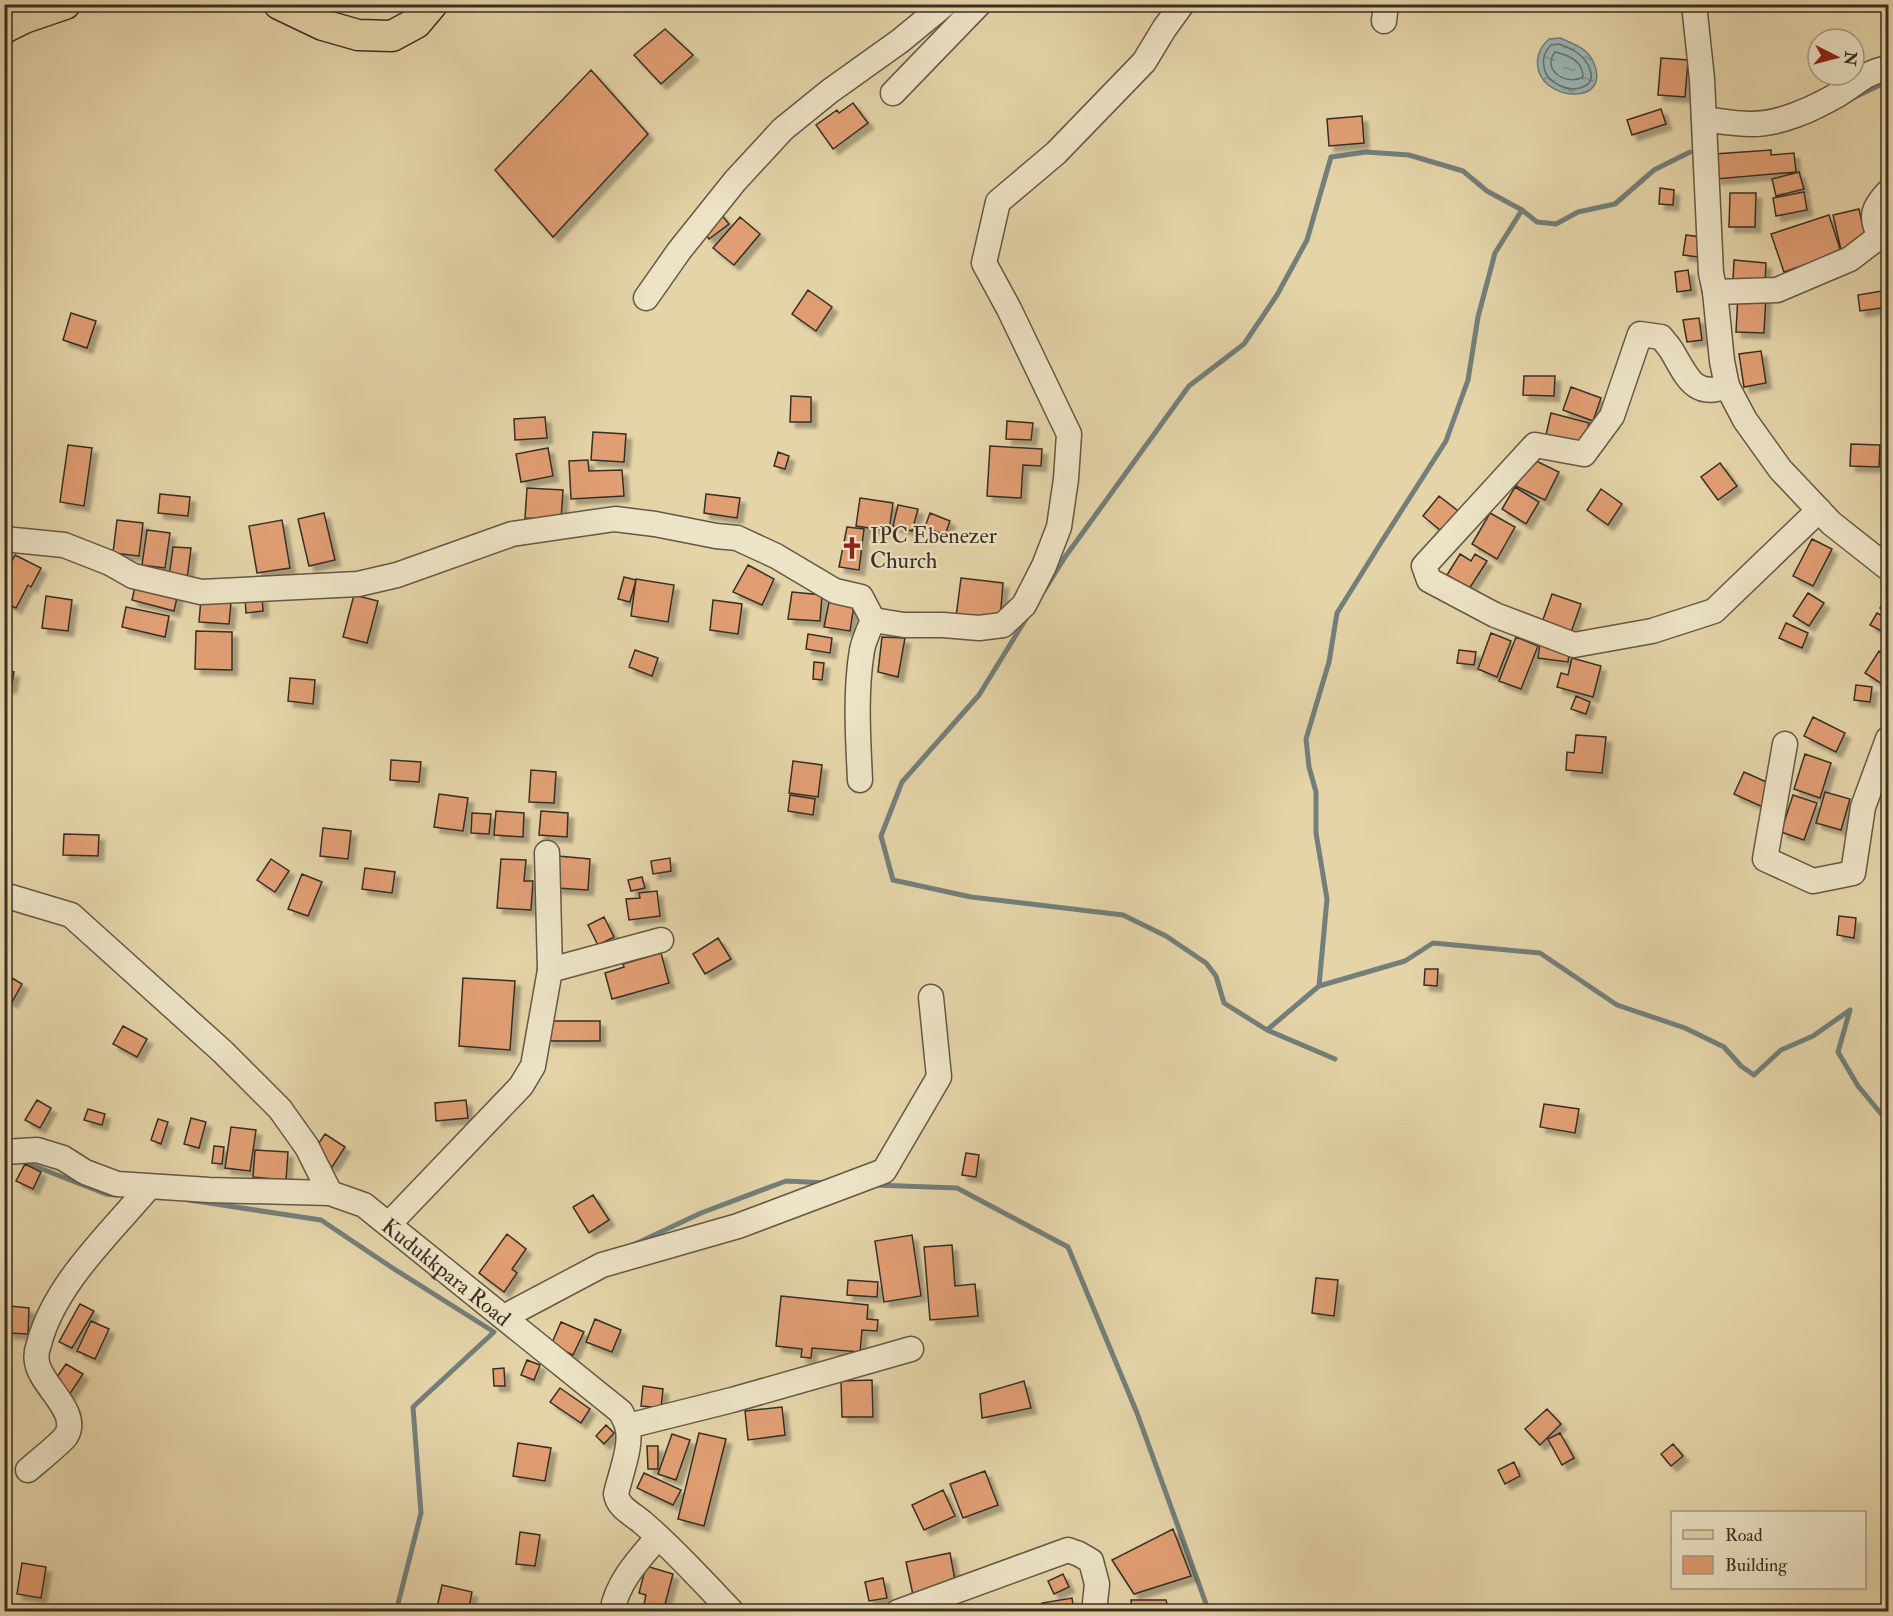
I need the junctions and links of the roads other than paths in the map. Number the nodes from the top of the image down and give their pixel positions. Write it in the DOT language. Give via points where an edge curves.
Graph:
graph roads {
  1 [pos="64,4"];
  2 [pos="279,4"];
  3 [pos="432,4"];
  4 [pos="945,4"];
  5 [pos="979,4"];
  6 [pos="1182,4"];
  7 [pos="1694,4"];
  8 [pos="4,28"];
  9 [pos="1888,69"];
  10 [pos="893,93"];
  11 [pos="1704,119"];
  12 [pos="1888,192"];
  13 [pos="1715,292"];
  14 [pos="646,298"];
  15 [pos="1727,386"];
  16 [pos="1819,510"];
  17 [pos="4,539"];
  18 [pos="1888,568"];
  19 [pos="873,620"];
  20 [pos="1888,739"];
  21 [pos="1785,744"];
  22 [pos="860,780"];
  23 [pos="547,853"];
  24 [pos="4,895"];
  25 [pos="661,940"];
  26 [pos="550,970"];
  27 [pos="931,997"];
  28 [pos="4,1152"];
  29 [pos="149,1187"];
  30 [pos="330,1193"];
  31 [pos="389,1224"];
  32 [pos="504,1317"];
  33 [pos="911,1349"];
  34 [pos="628,1426"];
  35 [pos="28,1470"];
  36 [pos="658,1537"];
  37 [pos="612,1611"];
  38 [pos="732,1611"];
  39 [pos="898,1611"];
  40 [pos="1094,1611"];
  1 -- 8 [label="main road"];
  2 -- 3 [label="main road" via="323,25 358,35 392,36 416,23"];
  4 -- 14 [label="street" via="783,129 735,181"];
  5 -- 10 [label="street"];
  6 -- 19 [label="street" via="1144,62 1056,153 998,202 984,263 1069,434 1059,527 1044,566 1024,605 1004,625 980,628"];
  7 -- 11 [label="street"];
  9 -- 11 [label="street" via="1872,71 1824,102 1778,121 1751,124"];
  11 -- 13 [label="street"];
  12 -- 13 [label="street" via="1876,205 1873,224 1880,236 1850,259 1777,290"];
  13 -- 15 [label="street"];
  15 -- 16 [label="street" via="1744,420 1780,469"];
  15 -- 16 [label="street" via="1705,391 1696,386 1683,374 1661,338 1640,334 1612,416 1584,454 1535,445 1424,566 1429,579 1495,615 1574,645 1652,631 1714,611"];
  16 -- 18 [label="street"];
  17 -- 19 [label="street" via="64,545 133,576 201,592 358,584 396,575 512,534 615,519 737,538 835,591 861,597"];
  19 -- 22 [label="street" via="862,648"];
  20 -- 21 [label="street" via="1863,807 1853,873 1813,881 1765,859"];
  23 -- 26 [label="street"];
  24 -- 30 [label="street" via="71,915 223,1052 280,1109 307,1147"];
  25 -- 26 [label="street"];
  26 -- 31 [label="street" via="533,1066 521,1086"];
  27 -- 32 [label="street" via="939,1077 884,1171 738,1226 602,1265"];
  28 -- 29 [label="street, Kudukkpara Road" via="37,1150 117,1184"];
  29 -- 30 [label="street, Kudukkpara Road"];
  29 -- 35 [label="street" via="70,1280 47,1318 37,1362 69,1421 66,1435"];
  30 -- 31 [label="street, Kudukkpara Road" via="364,1204"];
  31 -- 32 [label="street, Kudukkpara Road"];
  32 -- 34 [label="street, Kudukkpara Road" via="621,1412"];
  33 -- 34 [label="street"];
  34 -- 36 [label="street" via="628,1447 617,1500"];
  36 -- 37 [label="street" via="630,1570"];
  36 -- 38 [label="street"];
  39 -- 40 [label="street" via="1068,1550 1091,1561 1097,1584"];
}
